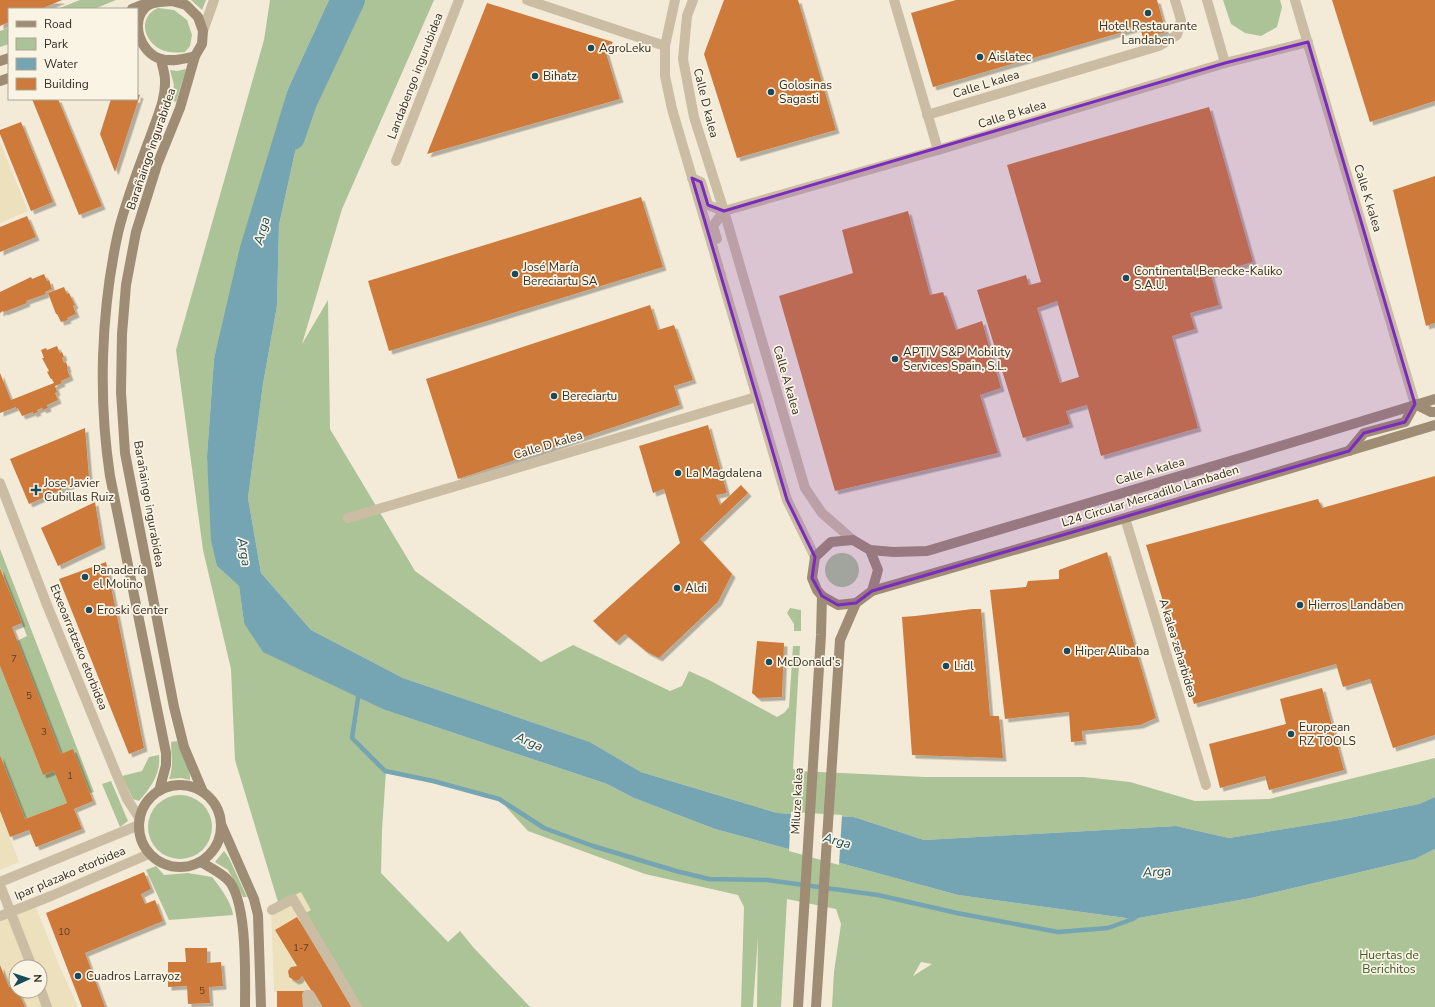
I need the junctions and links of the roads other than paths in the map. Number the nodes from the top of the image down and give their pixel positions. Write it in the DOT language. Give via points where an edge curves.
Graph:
graph roads {
  1 [pos="214,0"];
  2 [pos="459,0"];
  3 [pos="527,0"];
  4 [pos="675,0"];
  5 [pos="693,0"];
  6 [pos="894,0"];
  7 [pos="1175,0"];
  8 [pos="1207,0"];
  9 [pos="1295,0"];
  10 [pos="162,1"];
  11 [pos="148,5"];
  12 [pos="134,8"];
  13 [pos="203,31"];
  14 [pos="139,41"];
  15 [pos="1308,42"];
  16 [pos="666,46"];
  17 [pos="195,56"];
  18 [pos="161,59"];
  19 [pos="1225,63"];
  20 [pos="927,115"];
  21 [pos="938,150"];
  22 [pos="396,160"];
  23 [pos="692,178"];
  24 [pos="724,211"];
  25 [pos="721,278"];
  26 [pos="756,397"];
  27 [pos="1435,399"];
  28 [pos="1415,404"];
  29 [pos="1435,412"];
  30 [pos="1435,425"];
  31 [pos="1349,451"];
  32 [pos="0,483"];
  33 [pos="348,518"];
  34 [pos="1124,518"];
  35 [pos="853,540"];
  36 [pos="870,550"];
  37 [pos="815,557"];
  38 [pos="872,591"];
  39 [pos="822,596"];
  40 [pos="856,603"];
  41 [pos="1206,785"];
  42 [pos="159,791"];
  43 [pos="203,792"];
  44 [pos="139,822"];
  45 [pos="221,824"];
  46 [pos="149,854"];
  47 [pos="201,862"];
  48 [pos="0,882"];
  49 [pos="0,886"];
  50 [pos="272,910"];
  51 [pos="10,912"];
  52 [pos="0,916"];
  53 [pos="29,959"];
  54 [pos="245,1007"];
  55 [pos="261,1007"];
  56 [pos="308,1007"];
  57 [pos="317,1007"];
  58 [pos="357,1007"];
  59 [pos="798,1007"];
  60 [pos="816,1007"];
  1 -- 13 [label="street"];
  2 -- 22 [label="street, Landabengo ingurubidea"];
  3 -- 16 [label="street"];
  4 -- 16 [label="street"];
  5 -- 24 [label="street, Calle D kalea" via="687,16 683,59 694,117"];
  6 -- 20 [label="street"];
  7 -- 20 [label="street, Calle L kalea" via="1181,20 1176,36 1159,46"];
  8 -- 19 [label="street"];
  9 -- 15 [label="street, Calle K kalea"];
  10 -- 11 [label="main road"];
  10 -- 13 [label="main road" via="186,5 198,17"];
  11 -- 12 [label="main road"];
  11 -- 14 [label="main road" via="139,16"];
  13 -- 17 [label="main road" via="202,44"];
  14 -- 18 [label="main road" via="150,53"];
  15 -- 19 [label="street, Calle B kalea"];
  15 -- 28 [label="street, Calle K kalea"];
  16 -- 23 [label="street" via="665,76"];
  17 -- 18 [label="main road" via="179,60"];
  17 -- 43 [label="main road, Barañaingo ingurabidea" via="180,108 157,165 136,232 126,285 121,392 125,453 174,707 184,747"];
  18 -- 42 [label="main road, Barañaingo ingurabidea" via="165,79 163,102 118,232 105,327 102,393 110,476 166,752 166,765"];
  19 -- 21 [label="street, Calle B kalea"];
  20 -- 21 [label="street"];
  21 -- 24 [label="street, Calle B kalea"];
  23 -- 24 [label="street" via="701,182 708,205"];
  23 -- 25 [label="street"];
  24 -- 25 [label="street" via="713,226 721,255"];
  24 -- 35 [label="street, Calle A kalea" via="805,488 822,513"];
  25 -- 26 [label="street"];
  26 -- 33 [label="street, Calle D kalea"];
  26 -- 37 [label="street" via="787,500"];
  27 -- 28 [label="main road, Calle A kalea"];
  28 -- 29 [label="main road"];
  28 -- 31 [label="main road" via="1405,422 1364,433"];
  28 -- 36 [label="main road, Calle A kalea" via="1244,458 927,551"];
  30 -- 31 [label="main road, L24 Circular Mercadillo Lambaden"];
  31 -- 34 [label="main road, L24 Circular Mercadillo Lambaden"];
  32 -- 44 [label="street, Etxeoarratzeko etorbidea" via="126,799"];
  34 -- 38 [label="main road, L24 Circular Mercadillo Lambaden"];
  34 -- 41 [label="street, A kalea zeharbidea"];
  35 -- 36 [label="main road"];
  35 -- 37 [label="main road" via="831,542"];
  36 -- 38 [label="main road" via="878,570"];
  37 -- 39 [label="main road" via="812,578"];
  38 -- 40 [label="main road"];
  39 -- 40 [label="main road" via="838,604"];
  39 -- 59 [label="main road, Miluze kalea"];
  40 -- 60 [label="main road" via="840,640"];
  42 -- 43 [label="main road" via="181,785"];
  42 -- 44 [label="main road" via="143,808"];
  43 -- 45 [label="main road" via="212,801"];
  44 -- 46 [label="main road" via="143,845"];
  44 -- 48 [label="street, Ipar plazako etorbidea"];
  45 -- 47 [label="main road" via="216,846"];
  45 -- 55 [label="main road" via="254,899 258,915"];
  46 -- 47 [label="main road" via="160,863 173,867 187,867"];
  46 -- 51 [label="street, Ipar plazako etorbidea"];
  47 -- 54 [label="main road" via="227,879 239,904 243,928"];
  49 -- 51 [label="street"];
  50 -- 58 [label="street" via="293,899"];
  51 -- 52 [label="street, Ipar plazako etorbidea"];
  51 -- 53 [label="street"];
  56 -- 57 [label="street" via="307,996 310,995"];
}
